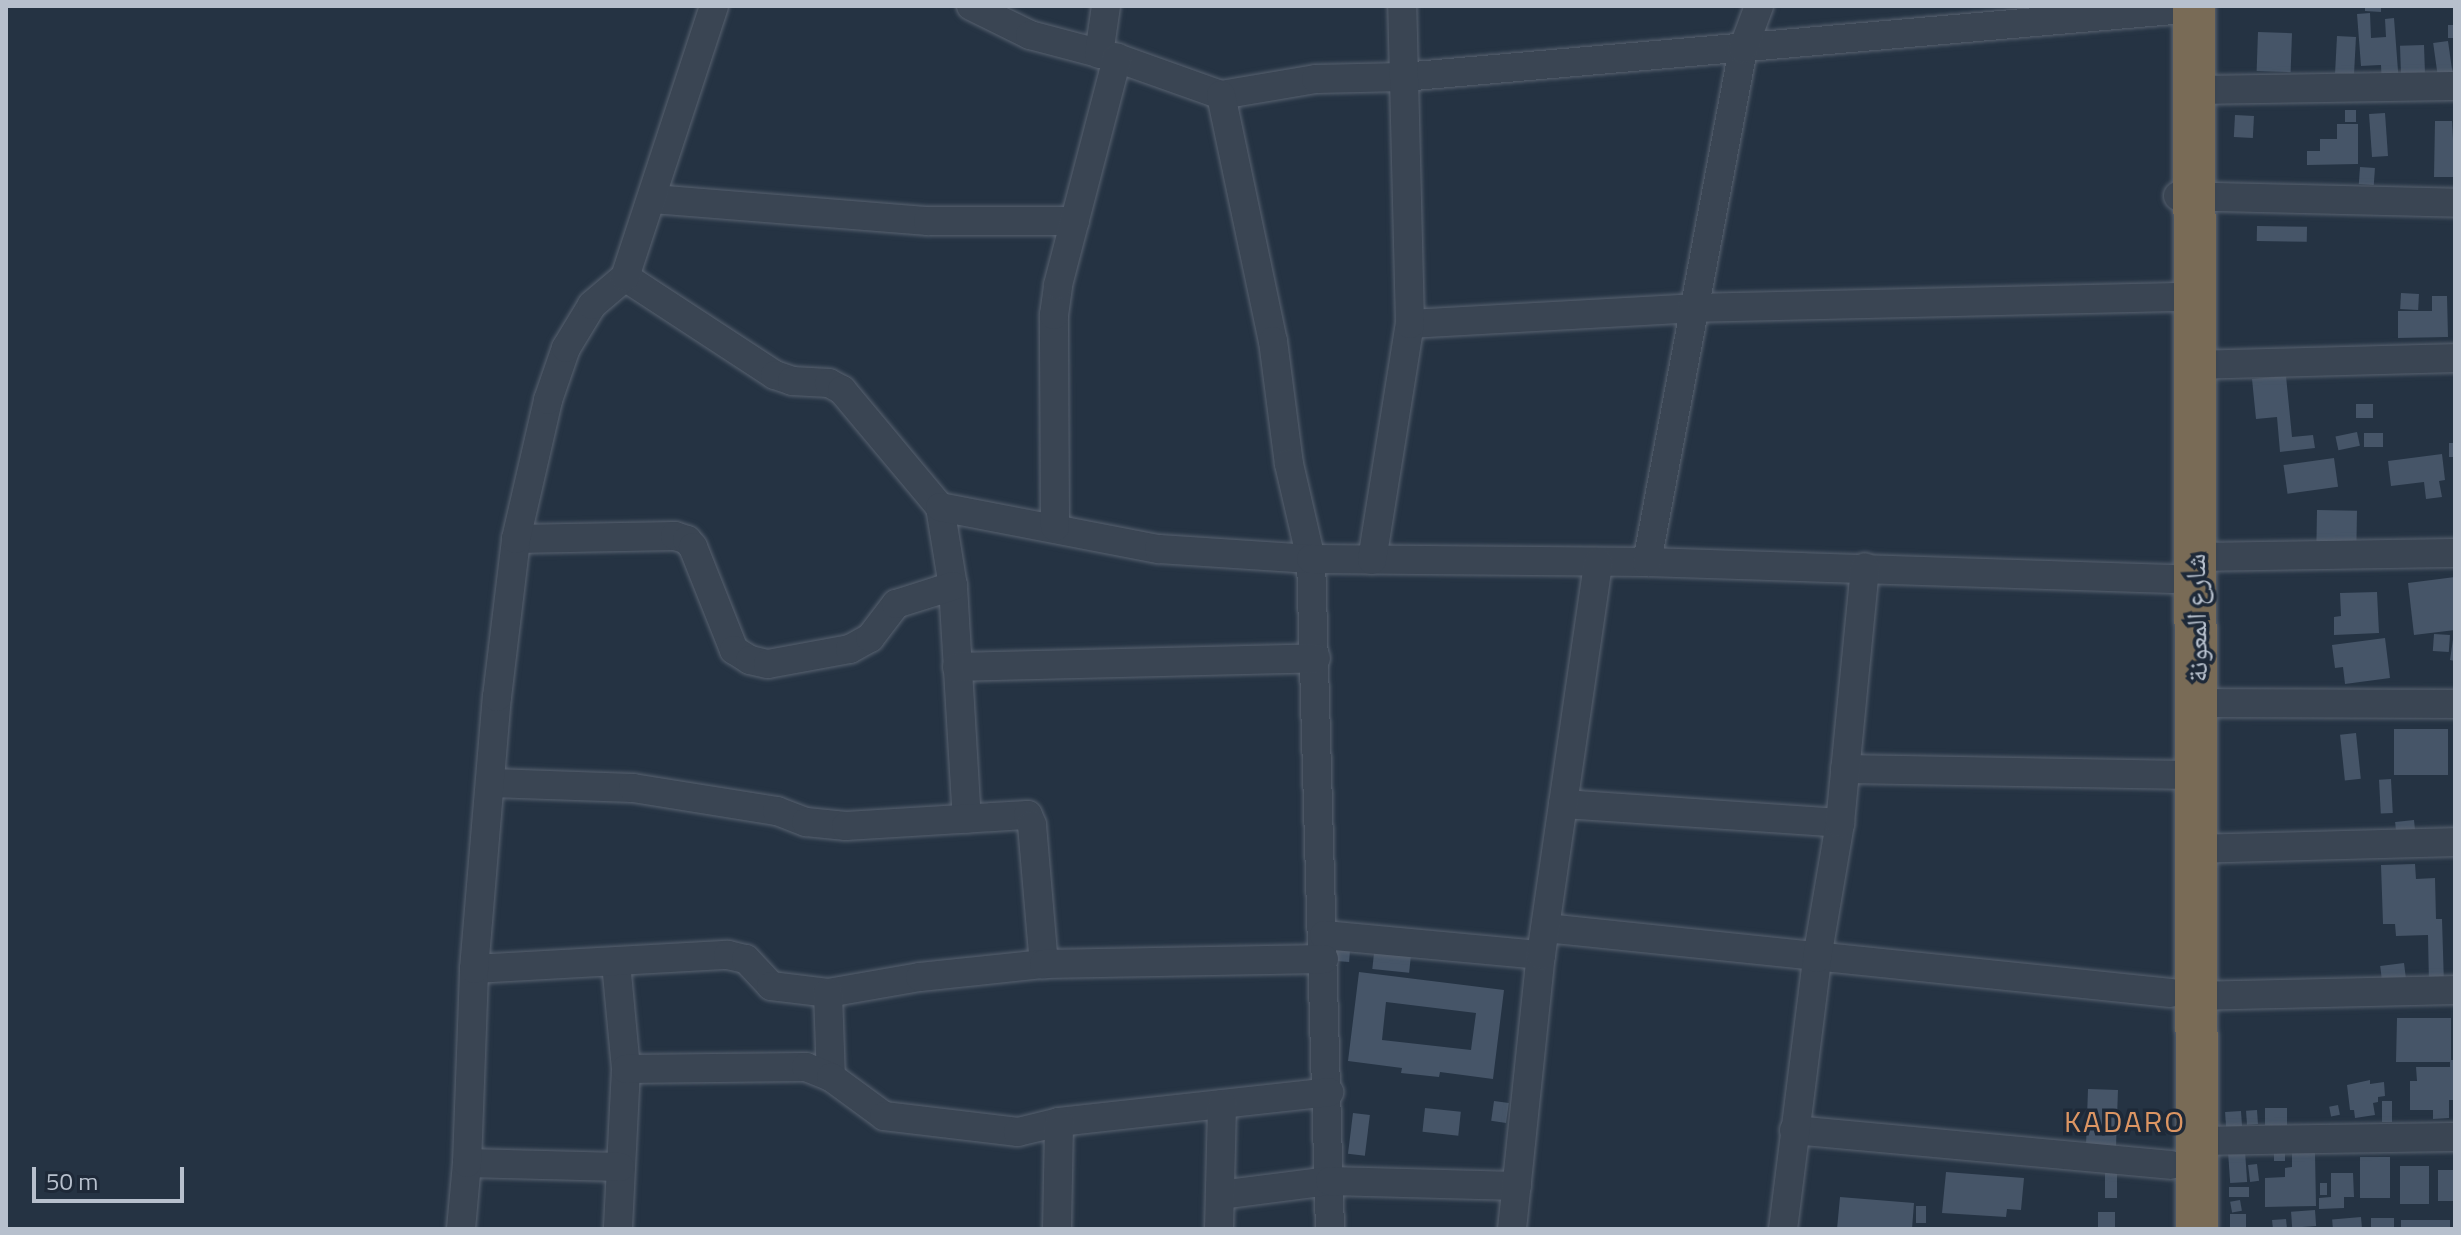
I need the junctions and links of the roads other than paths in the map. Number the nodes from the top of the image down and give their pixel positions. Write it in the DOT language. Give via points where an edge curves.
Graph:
graph roads {
  1 [pos="714,6"];
  2 [pos="971,6"];
  3 [pos="1106,6"];
  4 [pos="1402,6"];
  5 [pos="1759,6"];
  6 [pos="2181,7"];
  7 [pos="1743,49"];
  8 [pos="1108,56"];
  9 [pos="1403,77"];
  10 [pos="2455,86"];
  11 [pos="2196,90"];
  12 [pos="1221,95"];
  13 [pos="2184,197"];
  14 [pos="653,199"];
  15 [pos="2455,203"];
  16 [pos="1075,221"];
  17 [pos="625,277"];
  18 [pos="2174,297"];
  19 [pos="1693,308"];
  20 [pos="1410,324"];
  21 [pos="2455,358"];
  22 [pos="2196,365"];
  23 [pos="940,507"];
  24 [pos="1055,527"];
  25 [pos="516,539"];
  26 [pos="2455,553"];
  27 [pos="1311,559"];
  28 [pos="1372,560"];
  29 [pos="1598,562"];
  30 [pos="1647,562"];
  31 [pos="1865,567"];
  32 [pos="2183,568"];
  33 [pos="953,586"];
  34 [pos="1316,658"];
  35 [pos="957,667"];
  36 [pos="2197,703"];
  37 [pos="2455,704"];
  38 [pos="1845,769"];
  39 [pos="2174,775"];
  40 [pos="492,783"];
  41 [pos="1563,804"];
  42 [pos="967,819"];
  43 [pos="1840,823"];
  44 [pos="2455,842"];
  45 [pos="2196,849"];
  46 [pos="2184,935"];
  47 [pos="1544,941"];
  48 [pos="1324,947"];
  49 [pos="1817,958"];
  50 [pos="616,963"];
  51 [pos="1044,964"];
  52 [pos="474,969"];
  53 [pos="2455,990"];
  54 [pos="828,993"];
  55 [pos="2183,994"];
  56 [pos="626,1069"];
  57 [pos="831,1077"];
  58 [pos="1329,1092"];
  59 [pos="1222,1104"];
  60 [pos="1059,1122"];
  61 [pos="1794,1130"];
  62 [pos="2455,1137"];
  63 [pos="2183,1153"];
  64 [pos="467,1163"];
  65 [pos="620,1167"];
  66 [pos="1330,1181"];
  67 [pos="1517,1186"];
  68 [pos="1220,1195"];
  69 [pos="461,1229"];
  70 [pos="618,1229"];
  71 [pos="1057,1229"];
  72 [pos="1219,1229"];
  73 [pos="1330,1229"];
  74 [pos="1512,1229"];
  75 [pos="1783,1229"];
  76 [pos="2170,1229"];
  77 [pos="2197,1229"];
  1 -- 14 [label="street"];
  2 -- 8 [label="street" via="1030,35"];
  3 -- 8 [label="street"];
  4 -- 9 [label="street"];
  5 -- 7 [label="street"];
  6 -- 7 [label="street"];
  6 -- 11 [label="highway, شارع المعونة"];
  6 -- 13 [label="highway, شارع المعونة"];
  7 -- 9 [label="street"];
  7 -- 19 [label="street"];
  8 -- 12 [label="street"];
  8 -- 16 [label="street"];
  9 -- 12 [label="street" via="1316,79"];
  9 -- 20 [label="street"];
  10 -- 11 [label="street"];
  11 -- 13 [label="highway, شارع المعونة"];
  12 -- 27 [label="street" via="1273,341 1289,464"];
  13 -- 15 [label="street"];
  13 -- 18 [label="highway, شارع المعونة"];
  13 -- 22 [label="highway, شارع المعونة"];
  14 -- 16 [label="street" via="928,221"];
  14 -- 17 [label="street"];
  16 -- 24 [label="street" via="1054,315"];
  17 -- 23 [label="street" via="775,375 842,390"];
  17 -- 25 [label="street" via="592,305 566,348 548,400"];
  18 -- 19 [label="street"];
  18 -- 32 [label="highway, شارع المعونة"];
  19 -- 20 [label="street"];
  19 -- 30 [label="street"];
  20 -- 28 [label="street"];
  21 -- 22 [label="street"];
  22 -- 32 [label="highway, شارع المعونة"];
  23 -- 24 [label="street"];
  23 -- 33 [label="street"];
  24 -- 27 [label="street" via="1159,549"];
  25 -- 33 [label="street" via="687,540 734,650 768,664 850,649 870,638 896,604"];
  25 -- 40 [label="street"];
  26 -- 32 [label="street"];
  27 -- 28 [label="street"];
  27 -- 34 [label="street"];
  28 -- 29 [label="street"];
  29 -- 30 [label="street"];
  29 -- 41 [label="street"];
  30 -- 31 [label="street"];
  31 -- 32 [label="street"];
  31 -- 38 [label="street"];
  32 -- 36 [label="highway, شارع المعونة"];
  32 -- 39 [label="highway, شارع المعونة"];
  33 -- 35 [label="street"];
  34 -- 35 [label="street"];
  34 -- 48 [label="street"];
  35 -- 42 [label="street"];
  36 -- 37 [label="street"];
  36 -- 45 [label="highway, شارع المعونة"];
  38 -- 39 [label="street"];
  38 -- 43 [label="street"];
  39 -- 46 [label="highway, شارع المعونة"];
  40 -- 42 [label="street" via="633,788 846,826"];
  40 -- 52 [label="street"];
  41 -- 43 [label="street"];
  41 -- 47 [label="street"];
  42 -- 51 [label="street" via="1028,815"];
  43 -- 49 [label="street"];
  44 -- 45 [label="street"];
  45 -- 46 [label="highway, شارع المعونة"];
  46 -- 55 [label="highway, شارع المعونة"];
  47 -- 48 [label="street"];
  47 -- 49 [label="street"];
  47 -- 67 [label="street"];
  48 -- 51 [label="street"];
  48 -- 58 [label="street"];
  49 -- 55 [label="street"];
  49 -- 61 [label="street"];
  50 -- 52 [label="street"];
  50 -- 54 [label="street" via="728,955 746,959 771,986"];
  50 -- 56 [label="street"];
  51 -- 54 [label="street"];
  52 -- 64 [label="street"];
  53 -- 55 [label="street"];
  54 -- 57 [label="street"];
  55 -- 63 [label="highway, شارع المعونة"];
  56 -- 57 [label="street" via="806,1067"];
  56 -- 65 [label="street"];
  57 -- 60 [label="street" via="884,1116 1018,1132"];
  58 -- 59 [label="street"];
  58 -- 66 [label="street"];
  59 -- 60 [label="street"];
  59 -- 68 [label="street"];
  60 -- 71 [label="street"];
  61 -- 63 [label="street"];
  61 -- 75 [label="street"];
  62 -- 63 [label="street"];
  63 -- 76 [label="highway, شارع المعونة"];
  63 -- 77 [label="highway, شارع المعونة"];
  64 -- 65 [label="street"];
  64 -- 69 [label="street"];
  65 -- 70 [label="street"];
  66 -- 67 [label="street"];
  66 -- 68 [label="street"];
  66 -- 73 [label="street"];
  67 -- 74 [label="street"];
  68 -- 72 [label="street"];
}
